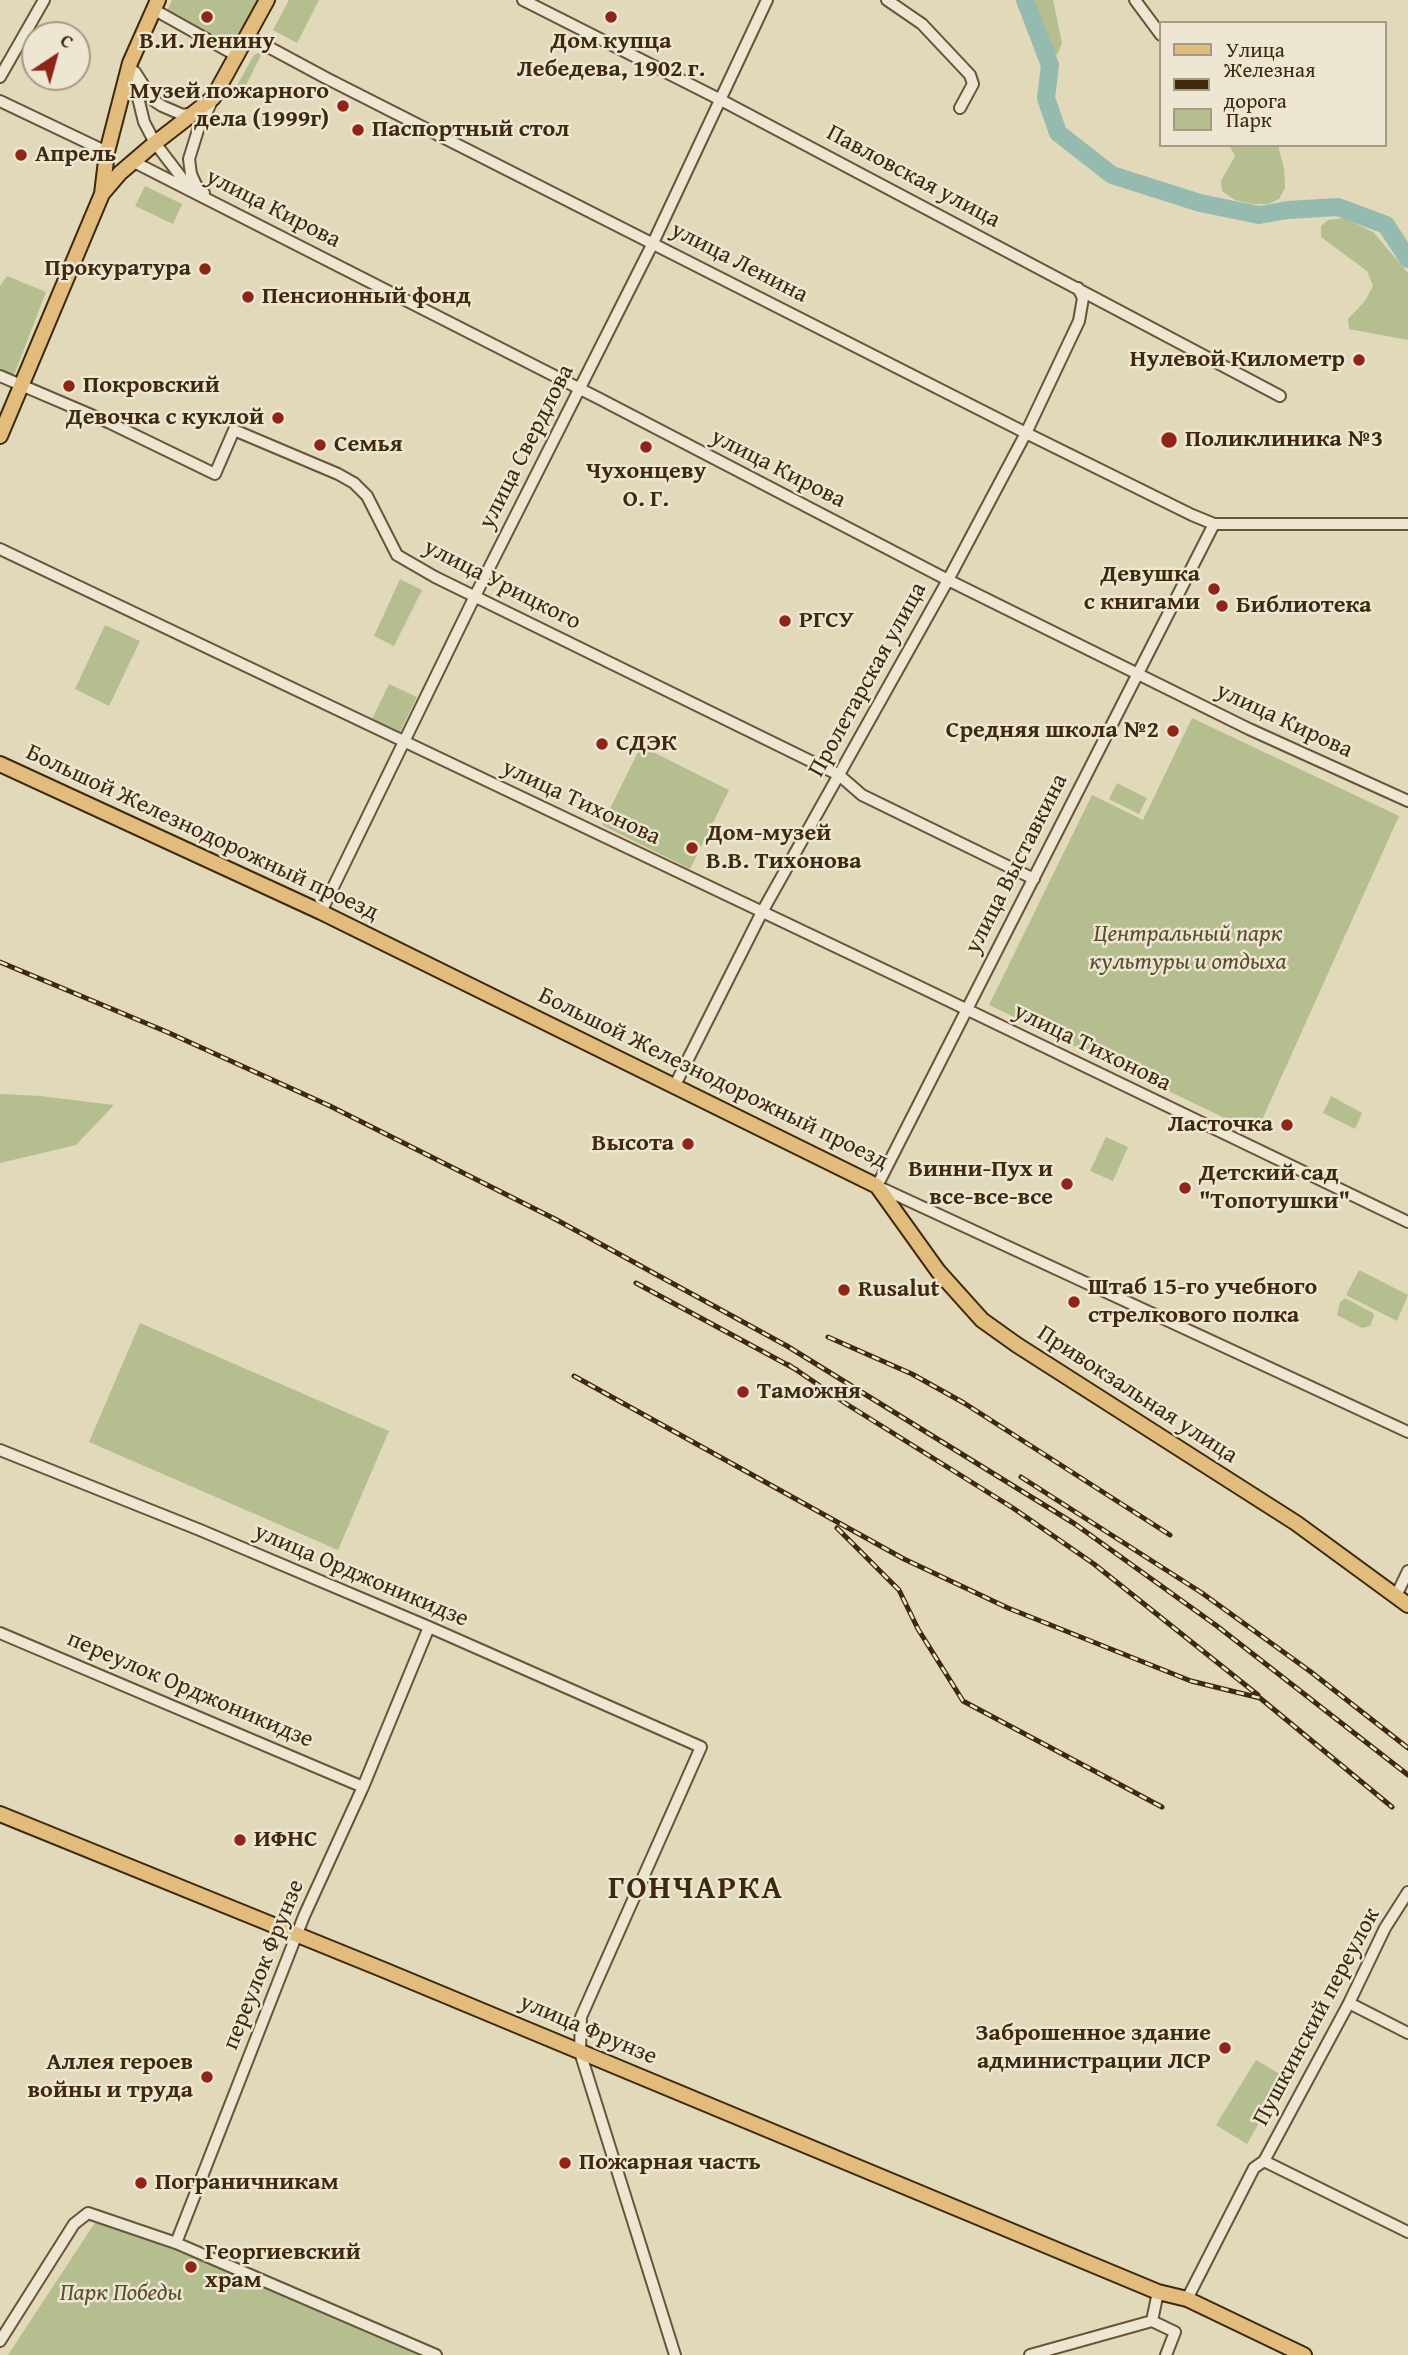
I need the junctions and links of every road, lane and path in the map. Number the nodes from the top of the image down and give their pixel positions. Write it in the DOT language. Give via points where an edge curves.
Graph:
graph roads {
  1 [pos="44,0"];
  2 [pos="267,0"];
  3 [pos="523,0"];
  4 [pos="767,0"];
  5 [pos="887,0"];
  6 [pos="1135,0"];
  7 [pos="155,5"];
  8 [pos="1160,34"];
  9 [pos="248,36"];
  10 [pos="237,56"];
  11 [pos="130,63"];
  12 [pos="0,77"];
  13 [pos="213,98"];
  14 [pos="719,99"];
  15 [pos="0,101"];
  16 [pos="960,108"];
  17 [pos="195,113"];
  18 [pos="155,143"];
  19 [pos="107,152"];
  20 [pos="134,162"];
  21 [pos="193,192"];
  22 [pos="102,194"];
  23 [pos="213,202"];
  24 [pos="653,243"];
  25 [pos="1078,288"];
  26 [pos="0,376"];
  27 [pos="21,385"];
  28 [pos="580,389"];
  29 [pos="1280,396"];
  30 [pos="1026,433"];
  31 [pos="0,436"];
  32 [pos="1213,524"];
  33 [pos="1408,524"];
  34 [pos="0,549"];
  35 [pos="948,580"];
  36 [pos="475,596"];
  37 [pos="1137,674"];
  38 [pos="403,742"];
  39 [pos="0,764"];
  40 [pos="839,775"];
  41 [pos="1408,801"];
  42 [pos="1034,879"];
  43 [pos="321,912"];
  44 [pos="762,912"];
  45 [pos="967,1010"];
  46 [pos="674,1087"];
  47 [pos="877,1186"];
  48 [pos="1408,1222"];
  49 [pos="1408,1432"];
  50 [pos="0,1450"];
  51 [pos="1408,1572"];
  52 [pos="1395,1596"];
  53 [pos="1408,1605"];
  54 [pos="429,1627"];
  55 [pos="0,1633"];
  56 [pos="363,1787"];
  57 [pos="0,1814"];
  58 [pos="1408,1892"];
  59 [pos="297,1935"];
  60 [pos="1349,2003"];
  61 [pos="1408,2033"];
  62 [pos="580,2052"];
  63 [pos="1265,2161"];
  64 [pos="1408,2232"];
  65 [pos="176,2243"];
  66 [pos="1158,2292"];
  67 [pos="1187,2299"];
  68 [pos="1152,2321"];
  69 [pos="0,2341"];
  70 [pos="436,2355"];
  71 [pos="675,2355"];
  72 [pos="1030,2355"];
  73 [pos="1166,2355"];
  74 [pos="1304,2355"];
  1 -- 12 [label="street"];
  2 -- 9 [label="main road"];
  3 -- 14 [label="street, Павловская улица"];
  4 -- 14 [label="street, улица Свердлова"];
  5 -- 16 [label="street" via="922,24 970,75 973,84"];
  6 -- 8 [label="street"];
  7 -- 10 [label="street"];
  7 -- 11 [label="main road"];
  9 -- 10 [label="main road"];
  9 -- 24 [label="street, улица Ленина"];
  10 -- 13 [label="main road"];
  11 -- 17 [label="street" via="153,100 183,115"];
  11 -- 18 [label="street" via="144,122"];
  11 -- 19 [label="main road"];
  13 -- 17 [label="main road"];
  13 -- 23 [label="street" via="189,159 196,185"];
  14 -- 24 [label="street, улица Свердлова"];
  14 -- 25 [label="street, Павловская улица"];
  15 -- 19 [label="street"];
  17 -- 18 [label="main road"];
  18 -- 20 [label="main road"];
  18 -- 21 [label="street"];
  19 -- 22 [label="main road"];
  20 -- 21 [label="street, улица Кирова"];
  20 -- 22 [label="main road"];
  21 -- 23 [label="street, улица Кирова"];
  22 -- 27 [label="main road"];
  23 -- 28 [label="street, улица Кирова"];
  24 -- 28 [label="street, улица Свердлова"];
  24 -- 30 [label="street, улица Ленина"];
  25 -- 29 [label="street, Павловская улица"];
  25 -- 30 [label="street, Пролетарская улица" via="1083,298 1079,321"];
  26 -- 27 [label="street, улица Урицкого"];
  27 -- 31 [label="main road"];
  27 -- 36 [label="street, улица Урицкого" via="215,474 234,430 338,474 367,496 397,555"];
  28 -- 35 [label="street, улица Кирова"];
  28 -- 36 [label="street, улица Свердлова"];
  30 -- 32 [label="street, улица Ленина"];
  30 -- 35 [label="street, Пролетарская улица"];
  32 -- 33 [label="street"];
  32 -- 37 [label="street, улица Выставкина"];
  34 -- 38 [label="street, улица Тихонова"];
  35 -- 37 [label="street, улица Кирова"];
  35 -- 40 [label="street, Пролетарская улица"];
  36 -- 38 [label="street, улица Свердлова"];
  36 -- 40 [label="street, улица Урицкого"];
  37 -- 41 [label="street, улица Кирова"];
  37 -- 42 [label="street, улица Выставкина"];
  38 -- 43 [label="street, улица Свердлова"];
  38 -- 44 [label="street, улица Тихонова"];
  39 -- 43 [label="main road, Большой Железнодорожный проезд"];
  40 -- 42 [label="street, улица Урицкого" via="862,795"];
  40 -- 44 [label="street, Пролетарская улица"];
  42 -- 45 [label="street, улица Выставкина"];
  43 -- 46 [label="main road, Большой Железнодорожный проезд"];
  44 -- 45 [label="street, улица Тихонова"];
  44 -- 46 [label="street, Пролетарская улица"];
  45 -- 47 [label="street, улица Выставкина"];
  45 -- 48 [label="street, улица Тихонова"];
  46 -- 47 [label="main road, Большой Железнодорожный проезд"];
  47 -- 49 [label="street, Большой Железнодорожный проезд"];
  47 -- 52 [label="main road, Привокзальная улица" via="938,1271 982,1320 1296,1523"];
  50 -- 54 [label="street, улица Орджоникидзе"];
  51 -- 52 [label="street"];
  52 -- 53 [label="main road, Привокзальная улица"];
  54 -- 56 [label="street, переулок Фрунзе"];
  54 -- 62 [label="street, улица Орджоникидзе" via="701,1747 581,2017"];
  55 -- 56 [label="street, переулок Орджоникидзе"];
  56 -- 59 [label="street, переулок Фрунзе"];
  57 -- 59 [label="main road, улица Фрунзе"];
  58 -- 60 [label="street, Пушкинский переулок"];
  59 -- 62 [label="main road, улица Фрунзе"];
  59 -- 65 [label="street, переулок Фрунзе"];
  60 -- 61 [label="street"];
  60 -- 63 [label="street, Пушкинский переулок"];
  62 -- 66 [label="main road, улица Фрунзе"];
  62 -- 71 [label="street"];
  63 -- 64 [label="street"];
  63 -- 67 [label="street, Пушкинский переулок" via="1254,2168"];
  65 -- 69 [label="street" via="88,2213 74,2224"];
  65 -- 70 [label="street"];
  66 -- 67 [label="main road, улица Фрунзе"];
  66 -- 68 [label="street"];
  67 -- 74 [label="main road, улица Фрунзе"];
  68 -- 72 [label="street"];
  68 -- 73 [label="street" via="1175,2332"];
}
